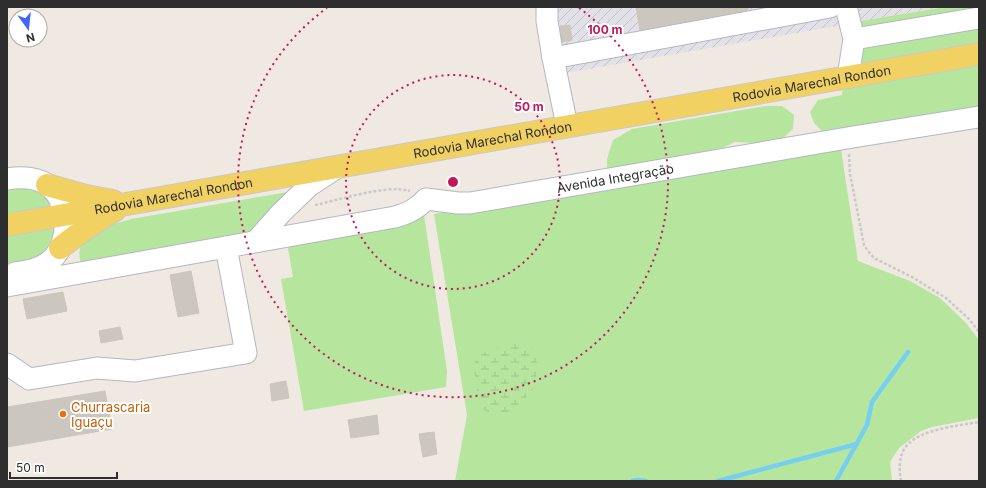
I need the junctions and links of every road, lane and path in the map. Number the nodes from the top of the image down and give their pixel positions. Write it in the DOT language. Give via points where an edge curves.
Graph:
graph roads {
  1 [pos="547,7"];
  2 [pos="830,7"];
  3 [pos="846,7"];
  4 [pos="956,14"];
  5 [pos="979,18"];
  6 [pos="854,39"];
  7 [pos="979,54"];
  8 [pos="553,58"];
  9 [pos="848,77"];
  10 [pos="979,117"];
  11 [pos="567,126"];
  12 [pos="853,137"];
  13 [pos="339,166"];
  14 [pos="7,179"];
  15 [pos="47,185"];
  16 [pos="426,199"];
  17 [pos="128,203"];
  18 [pos="312,206"];
  19 [pos="64,215"];
  20 [pos="7,225"];
  21 [pos="256,241"];
  22 [pos="226,247"];
  23 [pos="59,250"];
  24 [pos="7,274"];
  25 [pos="68,275"];
  26 [pos="7,286"];
  27 [pos="979,332"];
  28 [pos="7,364"];
  29 [pos="979,422"];
  30 [pos="901,481"];
  1 -- 8 [label="street" via="546,21"];
  2 -- 8 [label="street"];
  3 -- 6 [label="street"];
  4 -- 5 [label="street"];
  4 -- 6 [label="street"];
  6 -- 9 [label="street"];
  7 -- 9 [label="main road, Rodovia Marechal Rondon"];
  8 -- 11 [label="street"];
  9 -- 11 [label="main road, Rodovia Marechal Rondon"];
  10 -- 12 [label="street, Avenida Integração"];
  11 -- 13 [label="main road, Rodovia Marechal Rondon"];
  12 -- 16 [label="street, Avenida Integração" via="470,203 458,204"];
  12 -- 27 [label="path" via="850,174 864,245 868,252 874,258 946,298"];
  13 -- 17 [label="main road, Rodovia Marechal Rondon"];
  13 -- 21 [label="street" via="309,186"];
  14 -- 15 [label="street" via="35,179"];
  15 -- 17 [label="main road" via="86,196"];
  15 -- 19 [label="street" via="62,203"];
  16 -- 18 [label="path" via="408,190 398,189 366,193"];
  16 -- 21 [label="street" via="419,206 395,217"];
  17 -- 19 [label="main road, Rodovia Marechal Rondon"];
  17 -- 23 [label="main road" via="106,215"];
  19 -- 20 [label="main road, Rodovia Marechal Rondon"];
  19 -- 23 [label="street" via="64,233"];
  21 -- 22 [label="street"];
  22 -- 25 [label="street"];
  22 -- 28 [label="street" via="246,353 135,371 97,368 29,379"];
  23 -- 24 [label="street" via="50,261 32,270"];
  23 -- 25 [label="street" via="63,268"];
  25 -- 26 [label="street"];
  29 -- 30 [label="path" via="919,436 903,450"];
}
